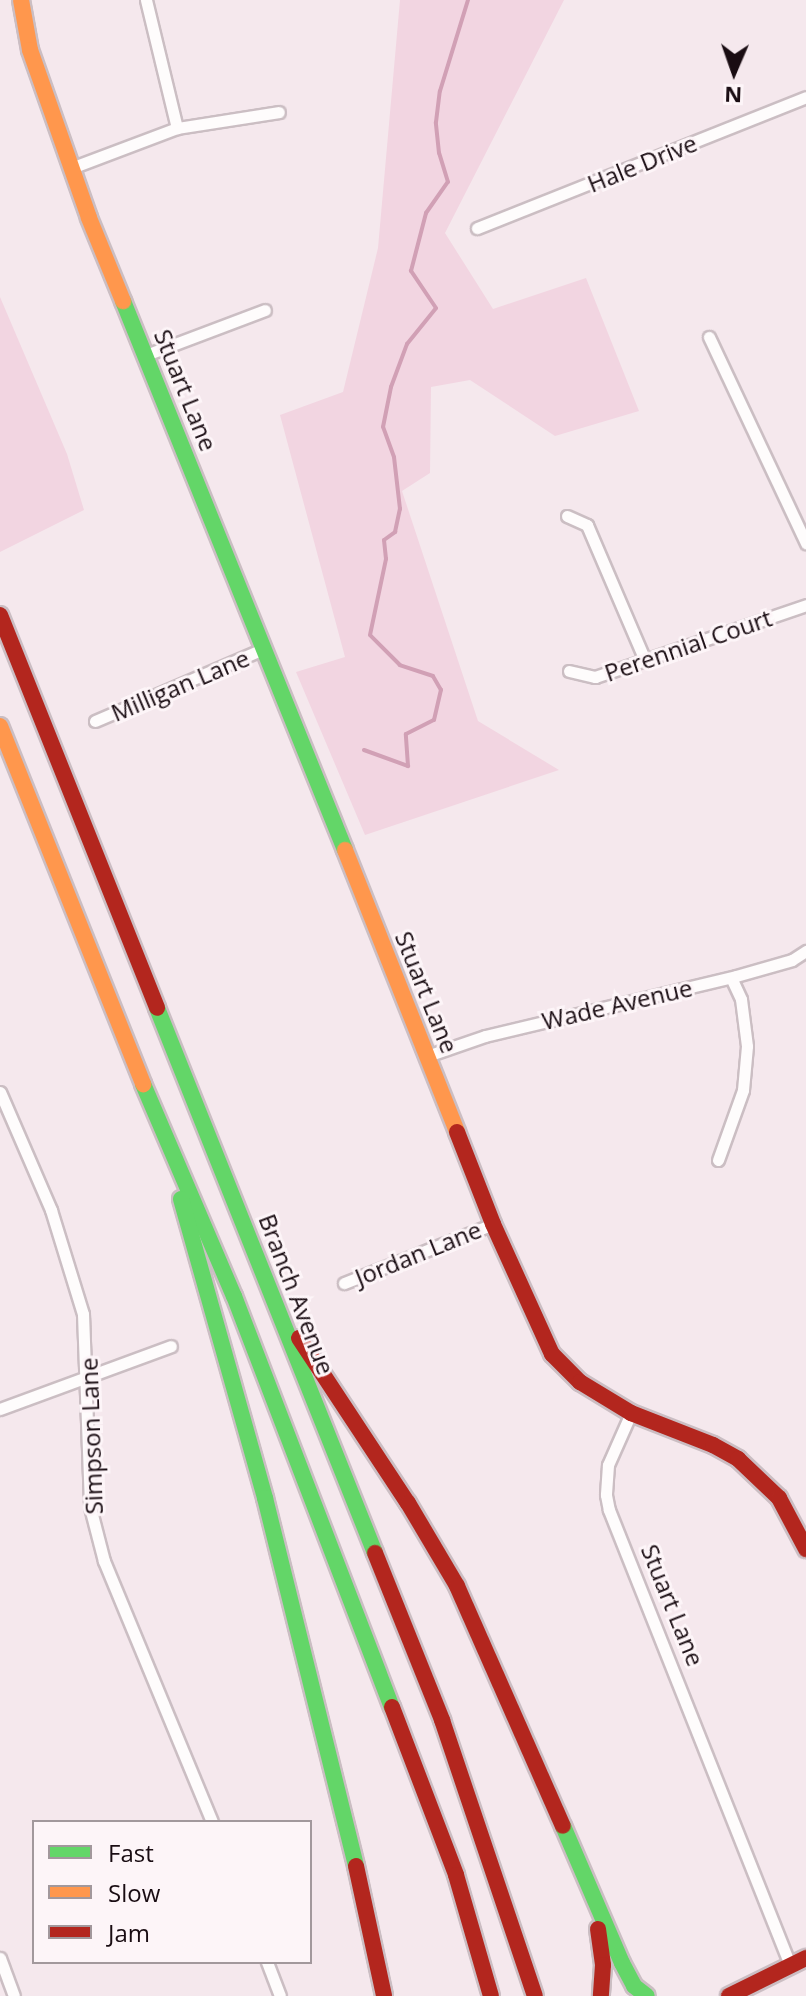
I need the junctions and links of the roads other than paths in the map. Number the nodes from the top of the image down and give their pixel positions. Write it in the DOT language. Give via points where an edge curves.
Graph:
graph roads {
  1 [pos="21,0"];
  2 [pos="146,0"];
  3 [pos="806,97"];
  4 [pos="279,112"];
  5 [pos="177,128"];
  6 [pos="71,168"];
  7 [pos="477,228"];
  8 [pos="265,310"];
  9 [pos="709,337"];
  10 [pos="146,355"];
  11 [pos="567,516"];
  12 [pos="806,543"];
  13 [pos="806,605"];
  14 [pos="0,615"];
  15 [pos="265,648"];
  16 [pos="645,660"];
  17 [pos="569,671"];
  18 [pos="95,721"];
  19 [pos="0,726"];
  20 [pos="806,951"];
  21 [pos="731,978"];
  22 [pos="427,1056"];
  23 [pos="138,1070"];
  24 [pos="0,1092"];
  25 [pos="718,1160"];
  26 [pos="493,1224"];
  27 [pos="248,1234"];
  28 [pos="344,1283"];
  29 [pos="171,1346"];
  30 [pos="87,1377"];
  31 [pos="0,1409"];
  32 [pos="631,1413"];
  33 [pos="806,1549"];
  34 [pos="211,1820"];
  35 [pos="585,1880"];
  36 [pos="376,1957"];
  37 [pos="0,1958"];
  38 [pos="806,1958"];
  39 [pos="268,1964"];
  40 [pos="790,1965"];
  41 [pos="14,1996"];
  42 [pos="280,1996"];
  43 [pos="384,1996"];
  44 [pos="396,1996"];
  45 [pos="491,1996"];
  46 [pos="535,1996"];
  47 [pos="601,1996"];
  48 [pos="647,1996"];
  49 [pos="729,1996"];
  1 -- 6 [label="main road, Stuart Lane" via="30,50"];
  2 -- 5 [label="street"];
  3 -- 7 [label="street, Hale Drive"];
  4 -- 5 [label="street"];
  5 -- 6 [label="street"];
  6 -- 10 [label="main road, Stuart Lane"];
  8 -- 10 [label="street"];
  9 -- 12 [label="street"];
  10 -- 15 [label="main road, Stuart Lane"];
  11 -- 16 [label="street" via="587,525"];
  13 -- 16 [label="street, Perennial Court"];
  14 -- 27 [label="main road, Branch Avenue"];
  15 -- 18 [label="street, Milligan Lane"];
  15 -- 22 [label="main road, Stuart Lane"];
  16 -- 17 [label="street, Perennial Court" via="595,677"];
  19 -- 23 [label="main road"];
  20 -- 21 [label="street, Wade Avenue"];
  21 -- 22 [label="street, Wade Avenue" via="485,1036"];
  21 -- 25 [label="street" via="741,999 747,1046 743,1090"];
  22 -- 26 [label="main road, Stuart Lane"];
  23 -- 36 [label="main road" via="199,1255 265,1498"];
  23 -- 45 [label="main road" via="234,1296 379,1672 456,1875"];
  24 -- 30 [label="street, Simpson Lane" via="73,1272 87,1338"];
  26 -- 28 [label="street, Jordan Lane"];
  26 -- 32 [label="main road, Stuart Lane" via="552,1354 580,1382"];
  27 -- 35 [label="main road" via="306,1352 457,1586"];
  27 -- 46 [label="main road, Branch Avenue" via="442,1720"];
  29 -- 30 [label="street"];
  30 -- 31 [label="street"];
  30 -- 34 [label="street, Simpson Lane" via="90,1507 101,1551"];
  32 -- 33 [label="main road" via="713,1445 745,1465 779,1498"];
  32 -- 40 [label="street, Stuart Lane" via="608,1465 609,1510"];
  35 -- 47 [label="main road" via="602,1949"];
  35 -- 48 [label="main road" via="628,1975"];
  36 -- 43 [label="main road"];
  36 -- 44 [label="main road"];
  37 -- 41 [label="street"];
  38 -- 40 [label="main road"];
  39 -- 42 [label="street"];
  40 -- 49 [label="main road"];
}
